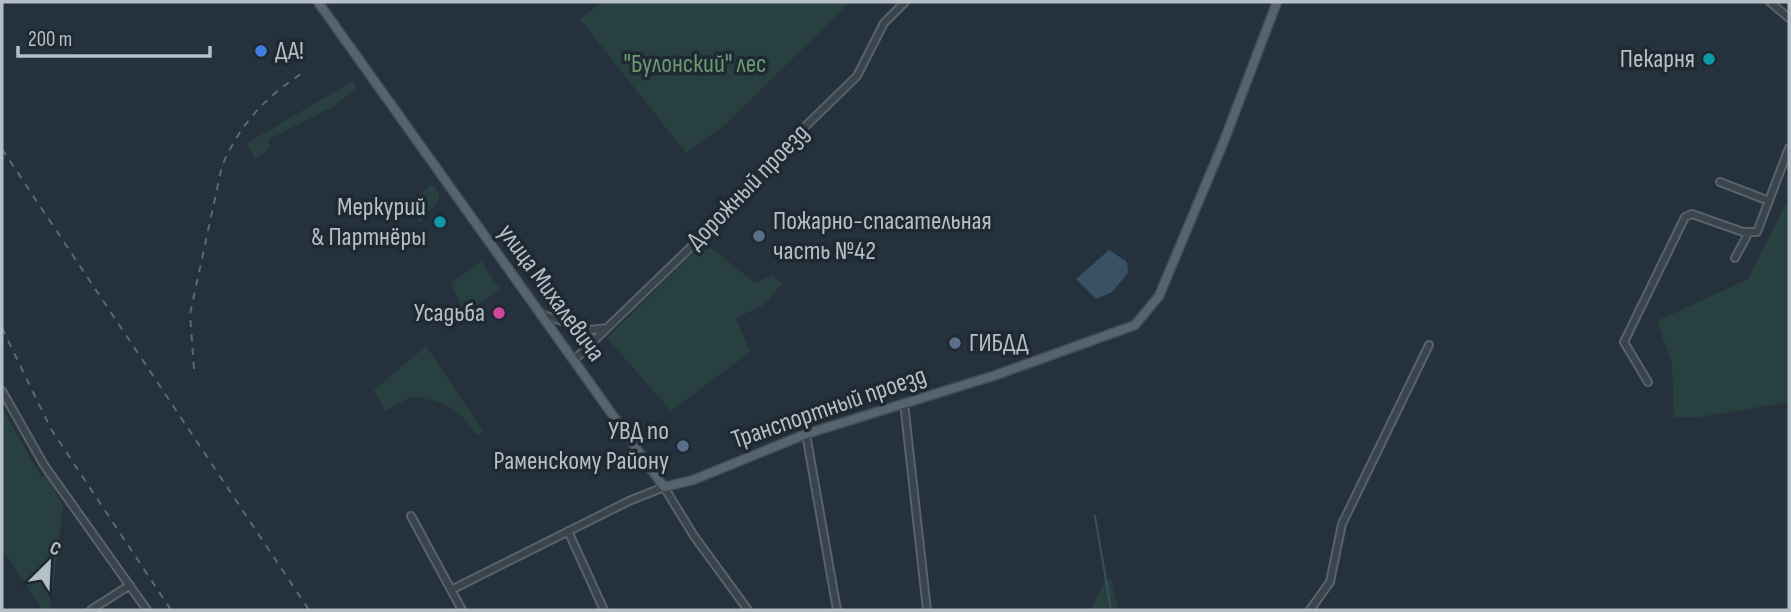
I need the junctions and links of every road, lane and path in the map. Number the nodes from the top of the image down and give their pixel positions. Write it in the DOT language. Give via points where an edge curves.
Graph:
graph roads {
  1 [pos="318,2"];
  2 [pos="905,2"];
  3 [pos="1277,2"];
  4 [pos="1770,2"];
  5 [pos="1789,18"];
  6 [pos="1789,148"];
  7 [pos="1720,181"];
  8 [pos="1769,201"];
  9 [pos="1749,232"];
  10 [pos="1735,258"];
  11 [pos="539,314"];
  12 [pos="614,324"];
  13 [pos="1429,345"];
  14 [pos="574,360"];
  15 [pos="1648,382"];
  16 [pos="2,391"];
  17 [pos="904,404"];
  18 [pos="806,434"];
  19 [pos="664,487"];
  20 [pos="411,516"];
  21 [pos="568,531"];
  22 [pos="130,584"];
  23 [pos="451,590"];
  24 [pos="91,610"];
  25 [pos="147,610"];
  26 [pos="462,610"];
  27 [pos="604,610"];
  28 [pos="748,610"];
  29 [pos="837,610"];
  30 [pos="927,610"];
  31 [pos="1310,610"];
  1 -- 11 [label="main road, улица Михалевича"];
  2 -- 12 [label="street, Дорожный проезд" via="884,23 857,76"];
  3 -- 17 [label="main road, Транспортный проезд" via="1158,296 1142,319 1105,337"];
  4 -- 5 [label="street"];
  6 -- 8 [label="street"];
  7 -- 8 [label="street"];
  8 -- 9 [label="street" via="1757,232"];
  9 -- 10 [label="street"];
  9 -- 15 [label="street" via="1692,214 1685,217 1623,342"];
  11 -- 12 [label="street" via="598,331"];
  11 -- 14 [label="main road, улица Михалевича"];
  12 -- 14 [label="street, Дорожный проезд"];
  13 -- 31 [label="street" via="1342,524 1330,582"];
  14 -- 19 [label="main road, улица Михалевича"];
  16 -- 22 [label="street" via="44,465"];
  17 -- 18 [label="main road, Транспортный проезд"];
  17 -- 30 [label="street"];
  18 -- 19 [label="main road, Транспортный проезд"];
  18 -- 29 [label="street"];
  19 -- 21 [label="street, Транспортный проезд"];
  19 -- 28 [label="street, улица Михалевича"];
  20 -- 23 [label="street"];
  21 -- 23 [label="street, Транспортный проезд"];
  21 -- 27 [label="street"];
  22 -- 24 [label="street"];
  22 -- 25 [label="street"];
  23 -- 26 [label="street"];
}
